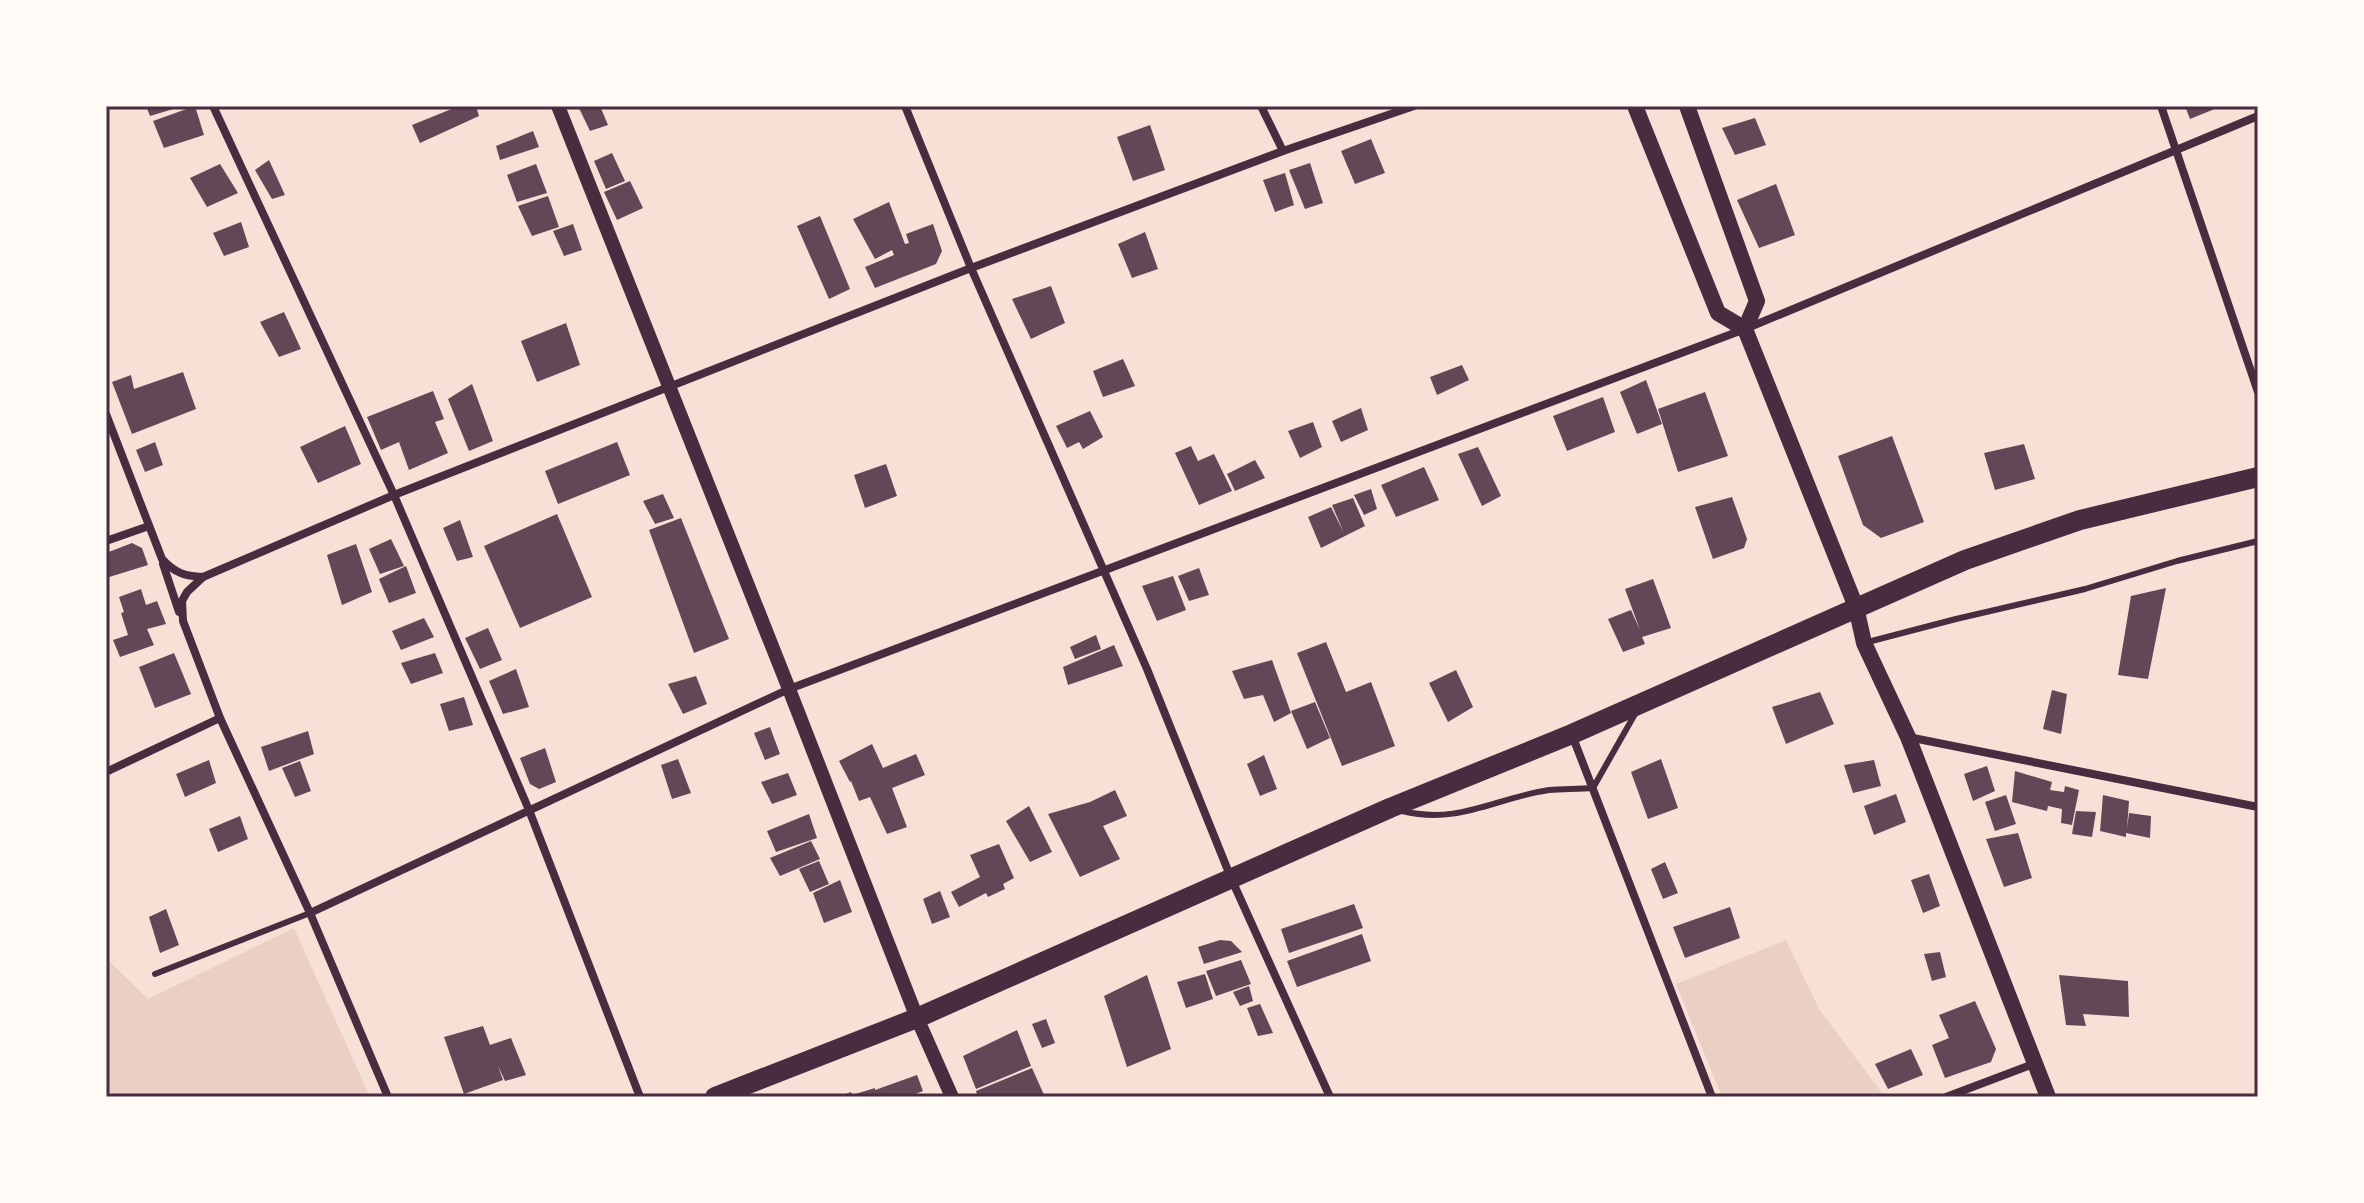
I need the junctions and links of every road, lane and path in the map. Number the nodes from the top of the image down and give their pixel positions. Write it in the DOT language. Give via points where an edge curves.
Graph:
graph roads {
  1 [pos="213,106"];
  2 [pos="558,106"];
  3 [pos="905,106"];
  4 [pos="1261,106"];
  5 [pos="1414,106"];
  6 [pos="1635,106"];
  7 [pos="1687,106"];
  8 [pos="2161,106"];
  9 [pos="2258,116"];
  10 [pos="2178,149"];
  11 [pos="1283,151"];
  12 [pos="971,268"];
  13 [pos="1745,329"];
  14 [pos="670,387"];
  15 [pos="2258,392"];
  16 [pos="106,414"];
  17 [pos="2258,477"];
  18 [pos="394,495"];
  19 [pos="149,526"];
  20 [pos="106,541"];
  21 [pos="2258,541"];
  22 [pos="162,559"];
  23 [pos="1104,571"];
  24 [pos="203,577"];
  25 [pos="1856,607"];
  26 [pos="183,621"];
  27 [pos="1864,643"];
  28 [pos="789,689"];
  29 [pos="1641,704"];
  30 [pos="220,718"];
  31 [pos="1572,734"];
  32 [pos="1908,737"];
  33 [pos="106,772"];
  34 [pos="1593,788"];
  35 [pos="2258,807"];
  36 [pos="1390,808"];
  37 [pos="529,810"];
  38 [pos="1231,878"];
  39 [pos="310,913"];
  40 [pos="155,974"];
  41 [pos="917,1018"];
  42 [pos="2036,1063"];
  43 [pos="388,1097"];
  44 [pos="640,1097"];
  45 [pos="715,1097"];
  46 [pos="952,1097"];
  47 [pos="1330,1097"];
  48 [pos="1712,1097"];
  49 [pos="1946,1097"];
  50 [pos="2048,1097"];
  1 -- 18 [label="street"];
  2 -- 14 [label="street"];
  3 -- 12 [label="street"];
  4 -- 11 [label="street"];
  5 -- 11 [label="street"];
  6 -- 13 [label="main road" via="1718,313"];
  7 -- 13 [label="main road" via="1757,301"];
  8 -- 10 [label="street"];
  9 -- 10 [label="street"];
  10 -- 13 [label="street"];
  10 -- 15 [label="street"];
  11 -- 12 [label="street"];
  12 -- 14 [label="street"];
  12 -- 23 [label="street"];
  13 -- 23 [label="street"];
  13 -- 25 [label="main road"];
  14 -- 18 [label="street"];
  14 -- 28 [label="street"];
  16 -- 19 [label="street"];
  17 -- 25 [label="highway" via="2080,520 1965,560"];
  18 -- 24 [label="street"];
  18 -- 37 [label="street"];
  19 -- 20 [label="street"];
  19 -- 22 [label="street"];
  21 -- 27 [label="lane"];
  22 -- 24 [label="street" via="184,576"];
  22 -- 26 [label="street"];
  23 -- 28 [label="street"];
  23 -- 38 [label="street"];
  24 -- 26 [label="street" via="182,601"];
  25 -- 27 [label="main road"];
  25 -- 29 [label="highway"];
  26 -- 30 [label="street"];
  27 -- 32 [label="main road"];
  28 -- 37 [label="street"];
  28 -- 41 [label="street"];
  29 -- 31 [label="highway"];
  29 -- 34 [label="lane"];
  30 -- 33 [label="street"];
  30 -- 39 [label="street"];
  31 -- 34 [label="street"];
  31 -- 36 [label="highway"];
  32 -- 35 [label="street"];
  32 -- 42 [label="main road"];
  34 -- 36 [label="lane" via="1548,791 1458,814 1424,817"];
  34 -- 48 [label="street"];
  36 -- 38 [label="highway"];
  37 -- 39 [label="street"];
  37 -- 44 [label="street"];
  38 -- 41 [label="highway"];
  38 -- 47 [label="street"];
  39 -- 40 [label="lane"];
  39 -- 43 [label="street"];
  41 -- 45 [label="highway"];
  41 -- 46 [label="street"];
  42 -- 49 [label="street"];
  42 -- 50 [label="main road"];
}
